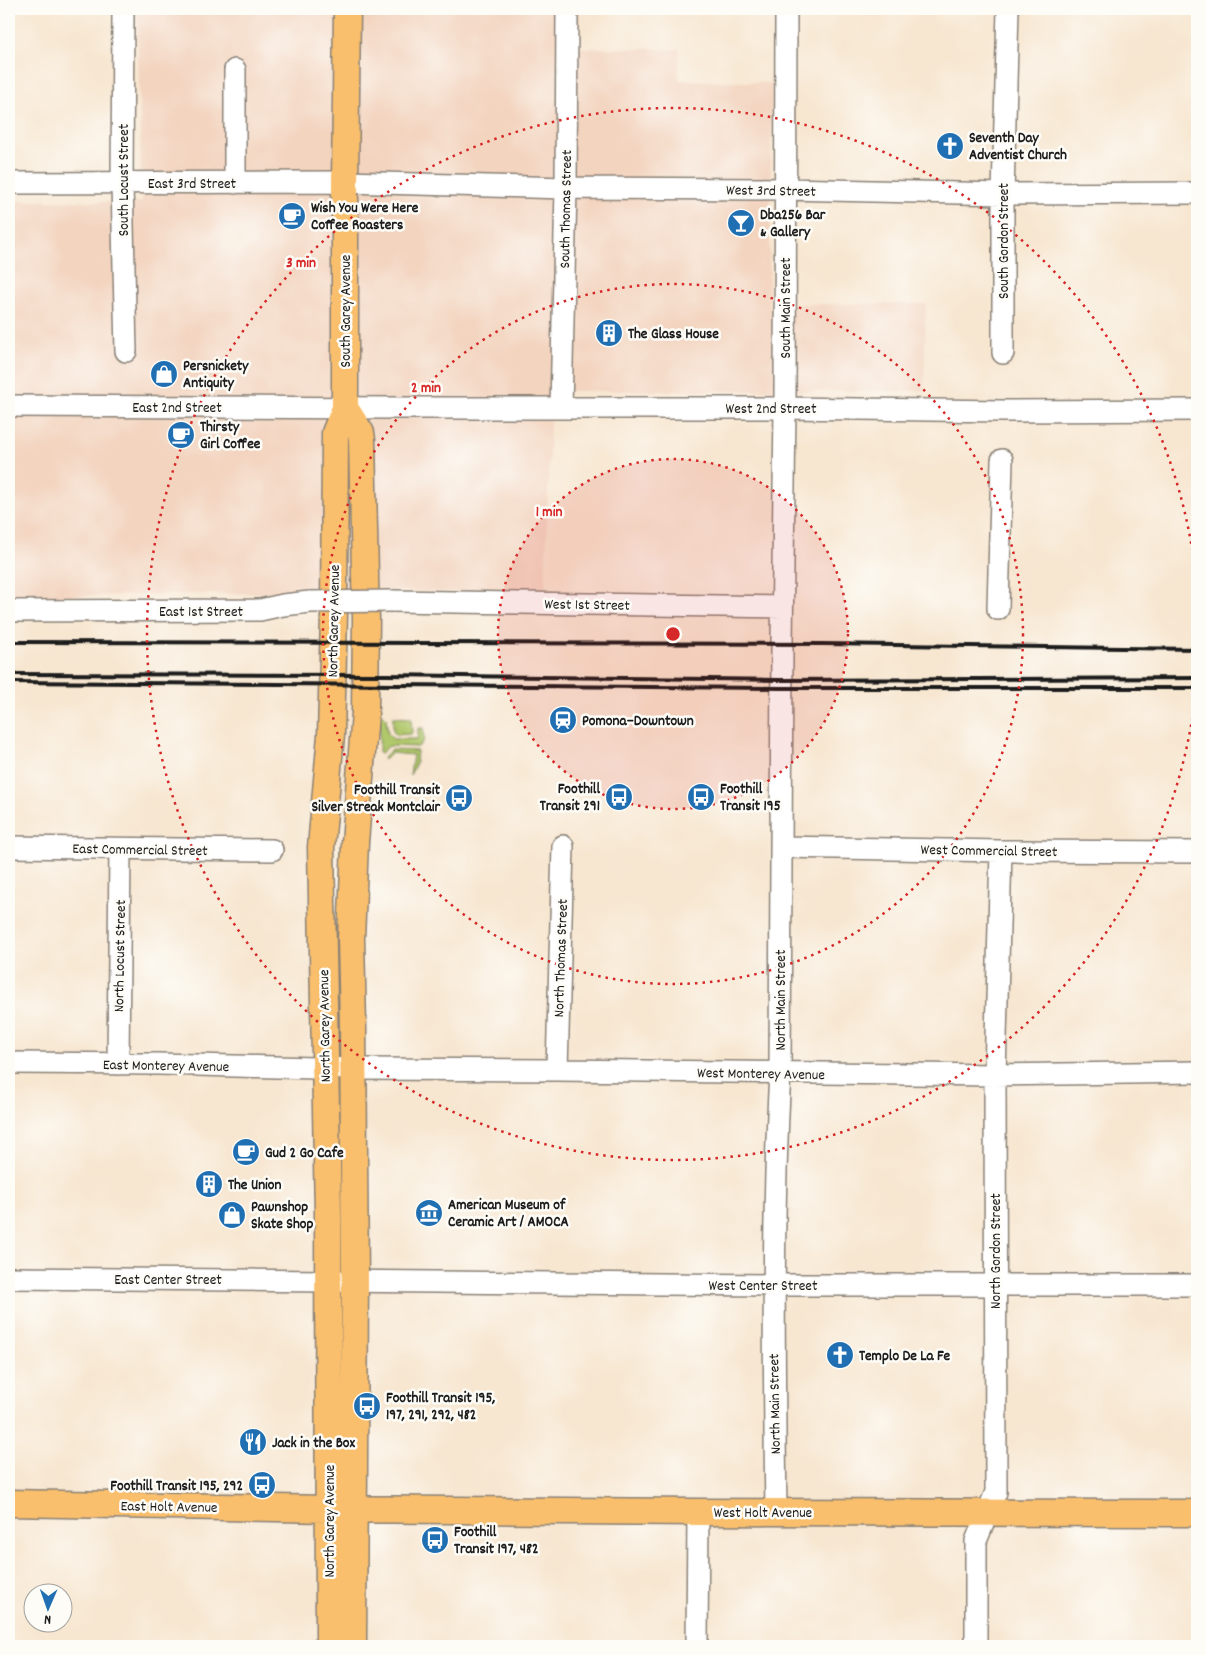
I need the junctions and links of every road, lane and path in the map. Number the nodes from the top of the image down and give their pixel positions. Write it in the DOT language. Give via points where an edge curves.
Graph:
graph roads {
  1 [pos="123,9"];
  2 [pos="347,9"];
  3 [pos="567,9"];
  4 [pos="786,9"];
  5 [pos="1008,9"];
  6 [pos="236,70"];
  7 [pos="345,182"];
  8 [pos="9,183"];
  9 [pos="235,183"];
  10 [pos="122,184"];
  11 [pos="566,188"];
  12 [pos="786,190"];
  13 [pos="1197,193"];
  14 [pos="1003,194"];
  15 [pos="126,351"];
  16 [pos="1003,353"];
  17 [pos="9,406"];
  18 [pos="345,408"];
  19 [pos="561,408"];
  20 [pos="785,408"];
  21 [pos="1197,410"];
  22 [pos="1002,460"];
  23 [pos="392,601"];
  24 [pos="782,607"];
  25 [pos="998,609"];
  26 [pos="9,611"];
  27 [pos="563,846"];
  28 [pos="9,847"];
  29 [pos="781,847"];
  30 [pos="120,849"];
  31 [pos="272,850"];
  32 [pos="1001,851"];
  33 [pos="1197,852"];
  34 [pos="9,1063"];
  35 [pos="118,1064"];
  36 [pos="324,1068"];
  37 [pos="354,1069"];
  38 [pos="557,1070"];
  39 [pos="1197,1072"];
  40 [pos="780,1073"];
  41 [pos="995,1075"];
  42 [pos="9,1278"];
  43 [pos="328,1280"];
  44 [pos="355,1281"];
  45 [pos="1197,1284"];
  46 [pos="773,1285"];
  47 [pos="995,1285"];
  48 [pos="9,1503"];
  49 [pos="342,1509"];
  50 [pos="698,1512"];
  51 [pos="776,1512"];
  52 [pos="1197,1513"];
  53 [pos="987,1514"];
  54 [pos="329,1646"];
  55 [pos="353,1646"];
  56 [pos="697,1646"];
  57 [pos="976,1646"];
  1 -- 10 [label="street, South Locust Street"];
  2 -- 7 [label="main road, South Garey Avenue"];
  3 -- 11 [label="street, South Thomas Street"];
  4 -- 12 [label="street, South Main Street"];
  5 -- 14 [label="street, South Gordon Street"];
  6 -- 9 [label="street"];
  7 -- 9 [label="street, East 3rd Street"];
  7 -- 11 [label="street, West 3rd Street"];
  7 -- 18 [label="main road, South Garey Avenue"];
  8 -- 10 [label="street, East 3rd Street"];
  9 -- 10 [label="street, East 3rd Street"];
  10 -- 15 [label="street, South Locust Street"];
  11 -- 12 [label="street, West 3rd Street"];
  11 -- 19 [label="street, South Thomas Street"];
  12 -- 14 [label="street, West 3rd Street"];
  12 -- 20 [label="street, South Main Street"];
  13 -- 14 [label="street, West 3rd Street"];
  14 -- 16 [label="street, South Gordon Street"];
  17 -- 18 [label="street, East 2nd Street"];
  18 -- 19 [label="street, West 2nd Street"];
  18 -- 36 [label="main road, North Garey Avenue" via="335,433 331,735 321,847"];
  18 -- 37 [label="main road, North Garey Avenue" via="362,440 366,619 365,713 351,939"];
  19 -- 20 [label="street, West 2nd Street"];
  20 -- 21 [label="street, West 2nd Street"];
  20 -- 24 [label="street, South Main Street"];
  22 -- 25 [label="street"];
  23 -- 24 [label="street, West 1st Street"];
  23 -- 26 [label="street, East 1st Street, bridge" via="310,602 260,610"];
  24 -- 29 [label="street, North Main Street"];
  27 -- 38 [label="street, North Thomas Street"];
  28 -- 30 [label="street, East Commercial Street"];
  29 -- 32 [label="street, West Commercial Street"];
  29 -- 40 [label="street, North Main Street"];
  30 -- 31 [label="street, East Commercial Street"];
  30 -- 35 [label="street, North Locust Street"];
  32 -- 33 [label="street, West Commercial Street"];
  32 -- 41 [label="street, North Gordon Street"];
  34 -- 35 [label="street, East Monterey Avenue"];
  35 -- 36 [label="street, East Monterey Avenue"];
  36 -- 37 [label="street, West Monterey Avenue"];
  36 -- 43 [label="main road, North Garey Avenue"];
  37 -- 38 [label="street, West Monterey Avenue"];
  37 -- 44 [label="main road, North Garey Avenue"];
  38 -- 40 [label="street, West Monterey Avenue"];
  39 -- 41 [label="street, West Monterey Avenue"];
  40 -- 41 [label="street, West Monterey Avenue"];
  40 -- 46 [label="street, North Main Street"];
  41 -- 47 [label="street, North Gordon Street"];
  42 -- 43 [label="street, East Center Street"];
  43 -- 44 [label="street, West Center Street"];
  43 -- 49 [label="main road, North Garey Avenue"];
  44 -- 46 [label="street, West Center Street"];
  44 -- 49 [label="main road, North Garey Avenue"];
  45 -- 47 [label="street, West Center Street"];
  46 -- 47 [label="street, West Center Street"];
  46 -- 51 [label="street, North Main Street"];
  47 -- 53 [label="street, North Gordon Street" via="996,1492"];
  48 -- 49 [label="main road, East Holt Avenue"];
  49 -- 50 [label="main road, West Holt Avenue"];
  49 -- 54 [label="main road, North Garey Avenue"];
  49 -- 55 [label="main road, North Garey Avenue"];
  50 -- 51 [label="main road, West Holt Avenue"];
  50 -- 56 [label="street"];
  51 -- 53 [label="main road, West Holt Avenue"];
  52 -- 53 [label="main road, West Holt Avenue"];
  53 -- 57 [label="street, North Gordon Street" via="976,1541"];
}
